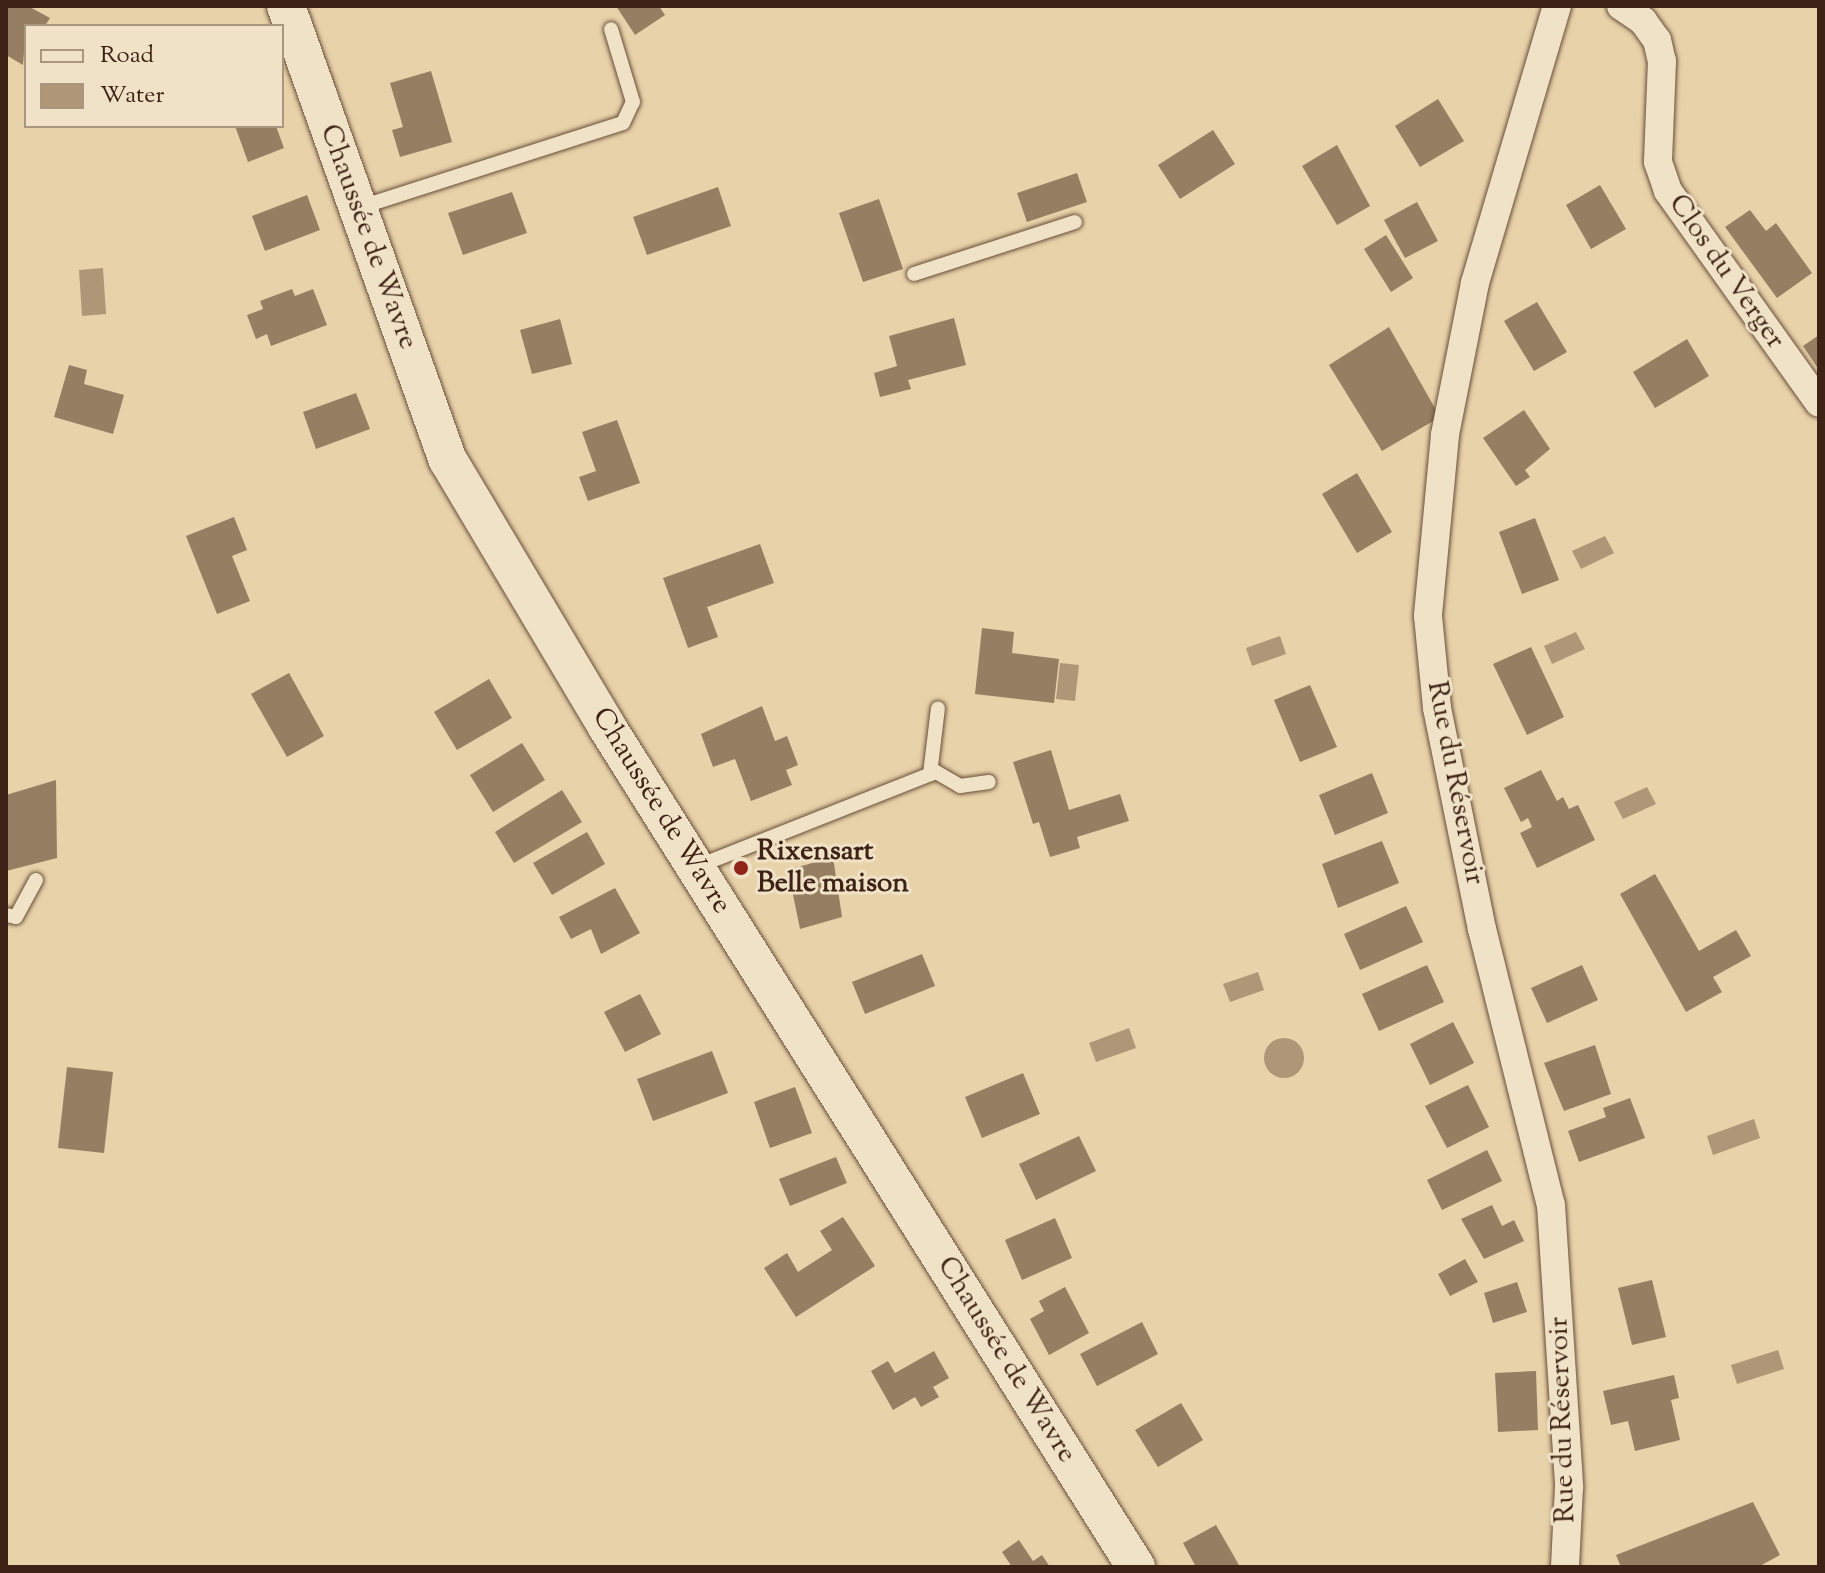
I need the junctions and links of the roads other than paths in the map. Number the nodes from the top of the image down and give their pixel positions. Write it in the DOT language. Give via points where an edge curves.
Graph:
graph roads {
  1 [pos="286,6"];
  2 [pos="1557,6"];
  3 [pos="1621,6"];
  4 [pos="611,29"];
  5 [pos="358,208"];
  6 [pos="1075,222"];
  7 [pos="914,274"];
  8 [pos="1819,403"];
  9 [pos="938,708"];
  10 [pos="930,774"];
  11 [pos="989,782"];
  12 [pos="696,867"];
  13 [pos="36,880"];
  14 [pos="6,915"];
  15 [pos="1136,1567"];
  16 [pos="1565,1567"];
  1 -- 5 [label="street, Chaussée de Wavre"];
  2 -- 16 [label="street, Rue du Réservoir" via="1475,283 1445,435 1428,616 1437,708 1482,929 1551,1205 1569,1487"];
  3 -- 8 [label="street, Clos du Verger" via="1643,21 1657,40 1662,61 1658,162 1668,191"];
  4 -- 5 [label="lane" via="633,102 623,123"];
  5 -- 12 [label="street, Chaussée de Wavre" via="448,460"];
  6 -- 7 [label="lane"];
  9 -- 10 [label="lane"];
  10 -- 11 [label="lane" via="936,772 960,786"];
  10 -- 12 [label="lane"];
  12 -- 15 [label="street, Chaussée de Wavre"];
  13 -- 14 [label="lane" via="16,917"];
}
